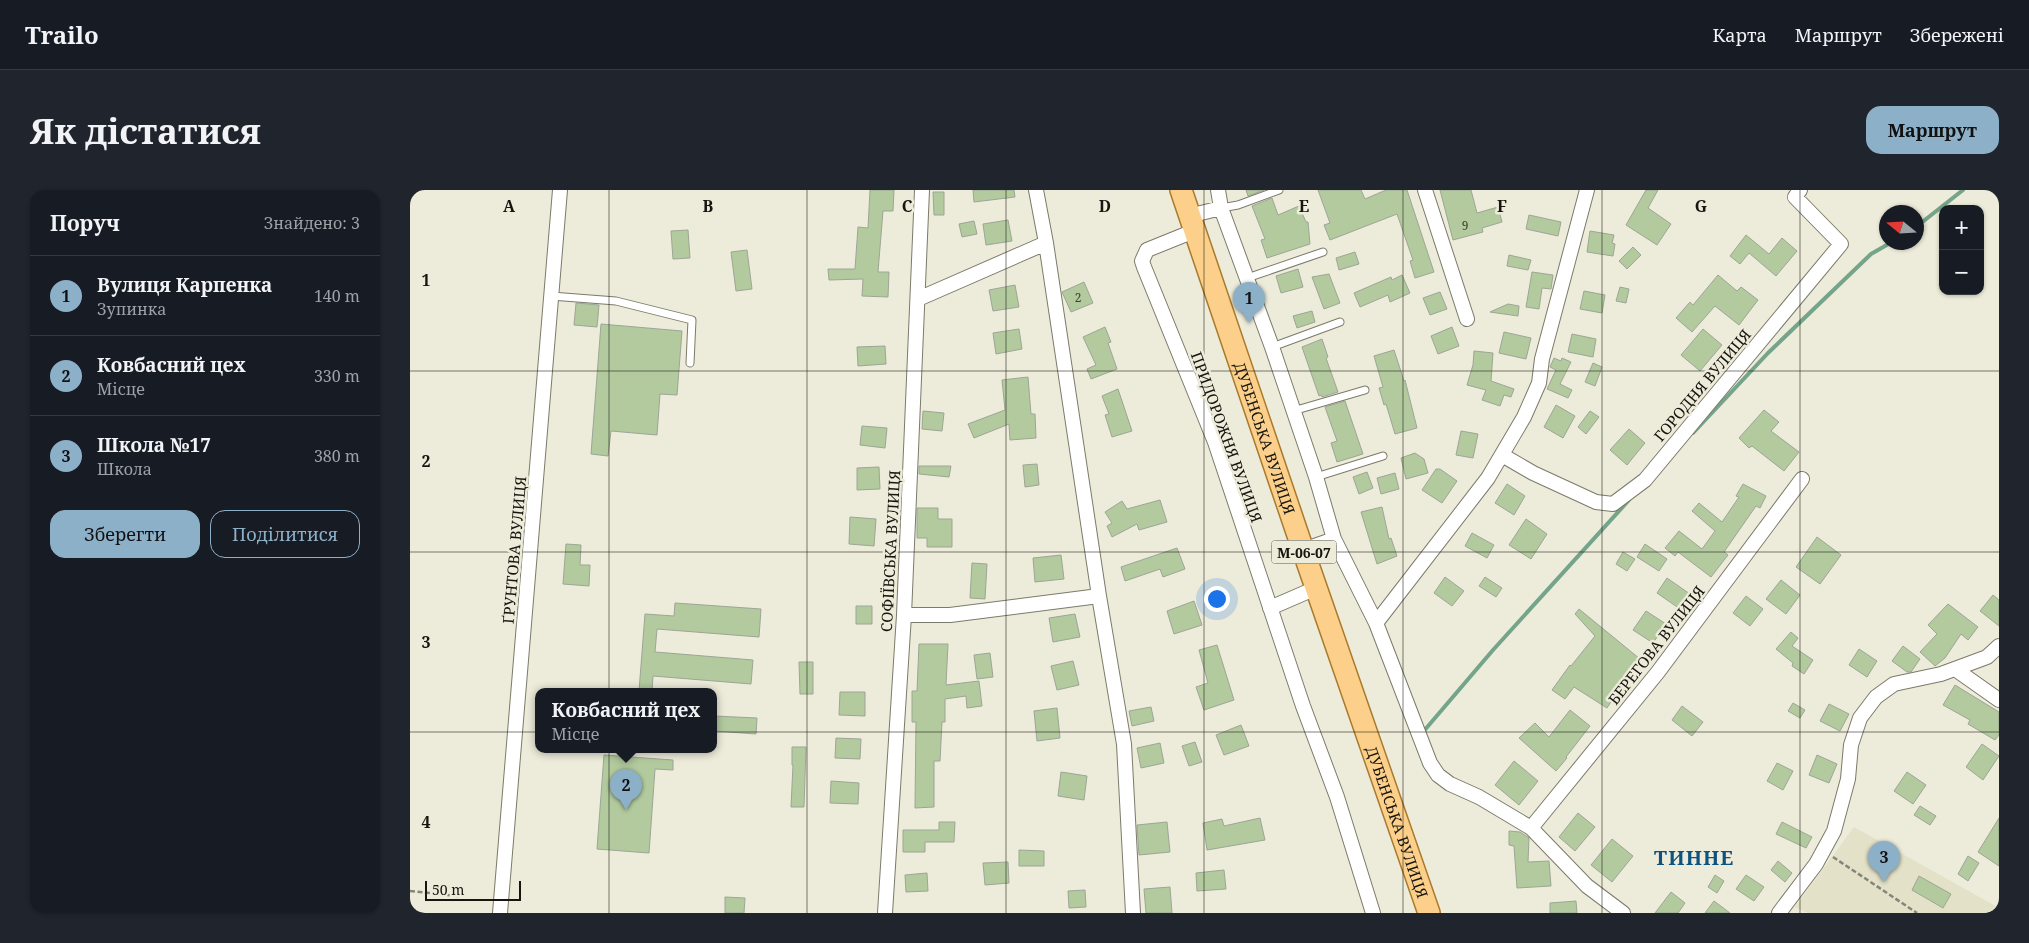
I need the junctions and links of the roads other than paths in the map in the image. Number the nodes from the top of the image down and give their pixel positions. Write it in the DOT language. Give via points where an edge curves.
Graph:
graph roads {
  1 [pos="560,190"];
  2 [pos="922,190"];
  3 [pos="1036,190"];
  4 [pos="1180,190"];
  5 [pos="1218,190"];
  6 [pos="1279,190"];
  7 [pos="1425,190"];
  8 [pos="1587,190"];
  9 [pos="1800,190"];
  10 [pos="1221,208"];
  11 [pos="1191,224"];
  12 [pos="1046,243"];
  13 [pos="1323,252"];
  14 [pos="1247,278"];
  15 [pos="551,296"];
  16 [pos="918,299"];
  17 [pos="1468,319"];
  18 [pos="1340,322"];
  19 [pos="1272,347"];
  20 [pos="690,363"];
  21 [pos="1365,390"];
  22 [pos="1292,411"];
  23 [pos="1502,455"];
  24 [pos="1383,456"];
  25 [pos="1316,477"];
  26 [pos="1802,479"];
  27 [pos="1334,539"];
  28 [pos="1303,550"];
  29 [pos="1316,588"];
  30 [pos="1099,596"];
  31 [pos="1270,608"];
  32 [pos="904,615"];
  33 [pos="1376,623"];
  34 [pos="1999,646"];
  35 [pos="1956,669"];
  36 [pos="1999,700"];
  37 [pos="1531,828"];
  38 [pos="500,913"];
  39 [pos="885,913"];
  40 [pos="1134,913"];
  41 [pos="1373,913"];
  42 [pos="1429,913"];
  43 [pos="1623,913"];
  44 [pos="1780,913"];
  1 -- 15 [label="street, ҐРУНТОВА ВУЛИЦЯ"];
  2 -- 16 [label="street, СОФІЇВСЬКА ВУЛИЦЯ"];
  3 -- 12 [label="street"];
  4 -- 11 [label="main road, ДУБЕНСЬКА ВУЛИЦЯ / М-06-07"];
  5 -- 10 [label="street"];
  6 -- 10 [label="lane"];
  7 -- 17 [label="street"];
  8 -- 23 [label="street" via="1542,359 1539,383"];
  9 -- 23 [label="street, ГОРОДНЯ ВУЛИЦЯ" via="1795,197 1841,244 1645,480 1613,504 1596,502"];
  10 -- 11 [label="street"];
  10 -- 14 [label="street"];
  11 -- 28 [label="main road, ДУБЕНСЬКА ВУЛИЦЯ / М-06-07"];
  11 -- 31 [label="street, ПРИДОРОЖНЯ ВУЛИЦЯ" via="1147,250 1143,257 1144,267 1215,442"];
  12 -- 16 [label="street"];
  12 -- 30 [label="street"];
  13 -- 14 [label="lane"];
  14 -- 19 [label="street"];
  15 -- 20 [label="lane" via="616,301 692,320"];
  15 -- 38 [label="street, ҐРУНТОВА ВУЛИЦЯ"];
  16 -- 32 [label="street, СОФІЇВСЬКА ВУЛИЦЯ"];
  18 -- 19 [label="lane"];
  19 -- 22 [label="street"];
  21 -- 22 [label="lane"];
  22 -- 25 [label="street"];
  23 -- 33 [label="street" via="1488,478"];
  24 -- 25 [label="lane"];
  25 -- 27 [label="street"];
  26 -- 37 [label="street, БЕРЕГОВА ВУЛИЦЯ" via="1658,672"];
  27 -- 28 [label="street"];
  27 -- 33 [label="street"];
  28 -- 29 [label="main road, ДУБЕНСЬКА ВУЛИЦЯ / М-06-07"];
  29 -- 31 [label="street"];
  29 -- 42 [label="main road, ДУБЕНСЬКА ВУЛИЦЯ / М-06-07"];
  30 -- 32 [label="street" via="950,615"];
  30 -- 40 [label="street" via="1124,744"];
  31 -- 41 [label="street, ПРИДОРОЖНЯ ВУЛИЦЯ" via="1337,797"];
  32 -- 39 [label="street, СОФІЇВСЬКА ВУЛИЦЯ"];
  33 -- 37 [label="street" via="1430,763 1438,775"];
  34 -- 35 [label="street" via="1987,657"];
  35 -- 36 [label="street"];
  35 -- 44 [label="street" via="1894,684 1876,697 1860,718 1851,745 1848,779 1834,831 1816,864"];
  37 -- 43 [label="street" via="1588,886"];
}
